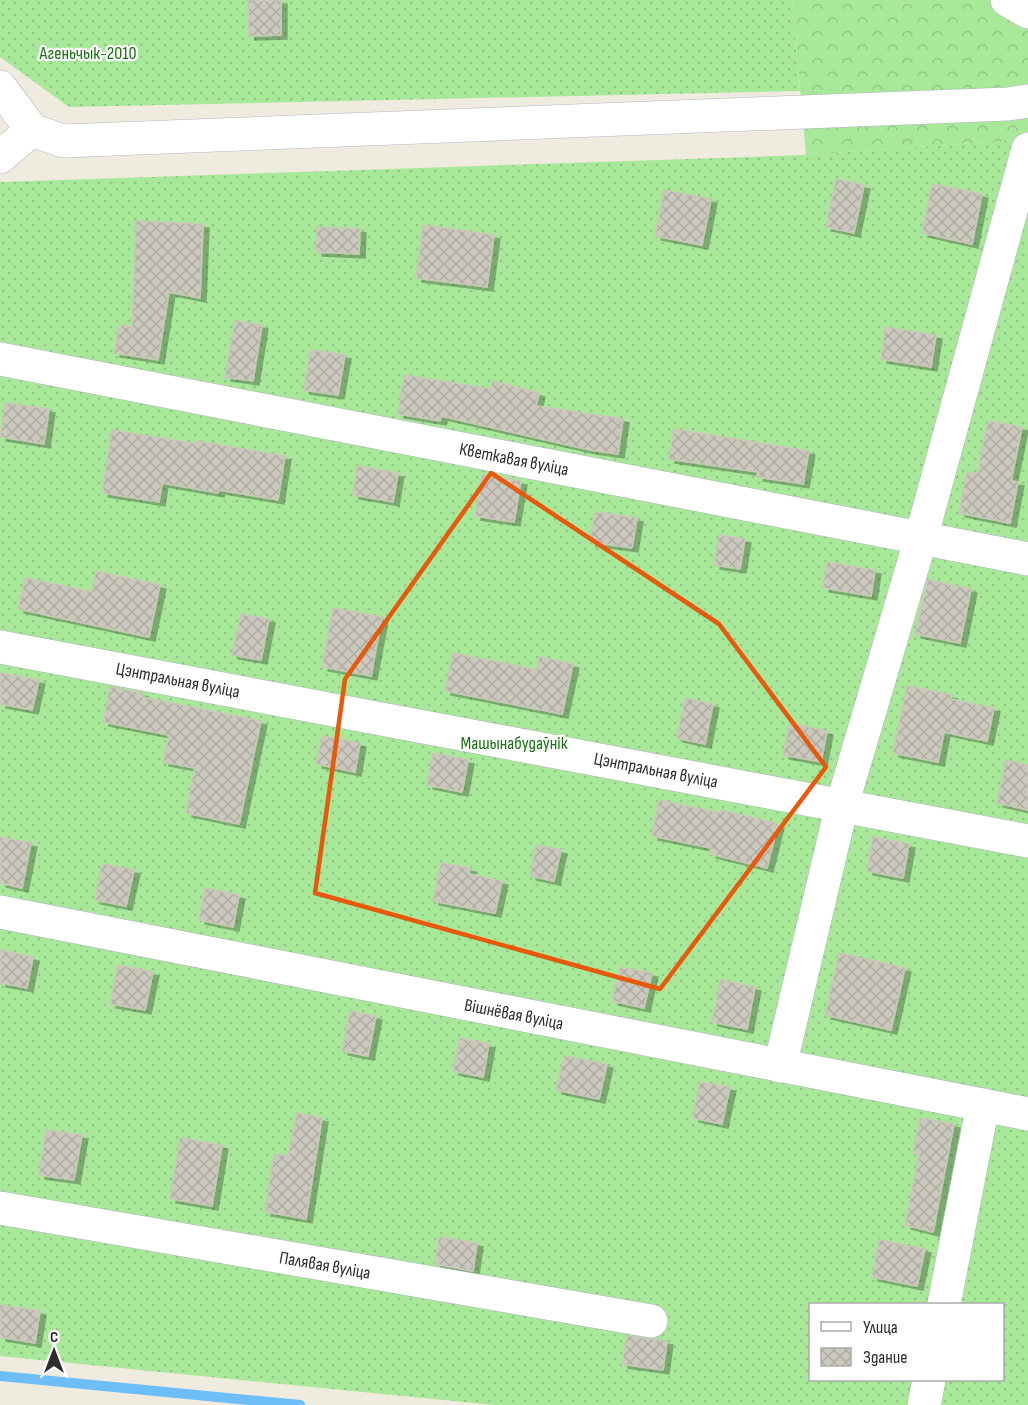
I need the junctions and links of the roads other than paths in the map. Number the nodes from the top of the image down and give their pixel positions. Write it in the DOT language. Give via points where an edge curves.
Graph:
graph roads {
  1 [pos="1007,0"];
  2 [pos="1028,12"];
  3 [pos="0,87"];
  4 [pos="1018,103"];
  5 [pos="32,130"];
  6 [pos="1028,149"];
  7 [pos="0,157"];
  8 [pos="0,359"];
  9 [pos="921,538"];
  10 [pos="1028,559"];
  11 [pos="0,647"];
  12 [pos="842,805"];
  13 [pos="1028,841"];
  14 [pos="0,912"];
  15 [pos="780,1066"];
  16 [pos="983,1105"];
  17 [pos="1028,1114"];
  18 [pos="0,1208"];
  19 [pos="944,1303"];
  20 [pos="651,1321"];
  21 [pos="929,1381"];
  22 [pos="924,1405"];
  1 -- 2 [label="street"];
  3 -- 5 [label="street"];
  4 -- 5 [label="street" via="63,141"];
  4 -- 6 [label="street"];
  5 -- 7 [label="street"];
  6 -- 9 [label="street"];
  8 -- 9 [label="street, Кветкавая вуліца"];
  9 -- 10 [label="street, Кветкавая вуліца"];
  9 -- 12 [label="street"];
  11 -- 12 [label="street, Цэнтральная вуліца"];
  12 -- 13 [label="street, Цэнтральная вуліца"];
  12 -- 15 [label="street"];
  14 -- 15 [label="street, Вішнёвая вуліца"];
  15 -- 16 [label="street, Вішнёвая вуліца"];
  16 -- 17 [label="street, Вішнёвая вуліца"];
  16 -- 19 [label="street"];
  18 -- 20 [label="street, Палявая вуліца"];
  21 -- 22 [label="street"];
}
